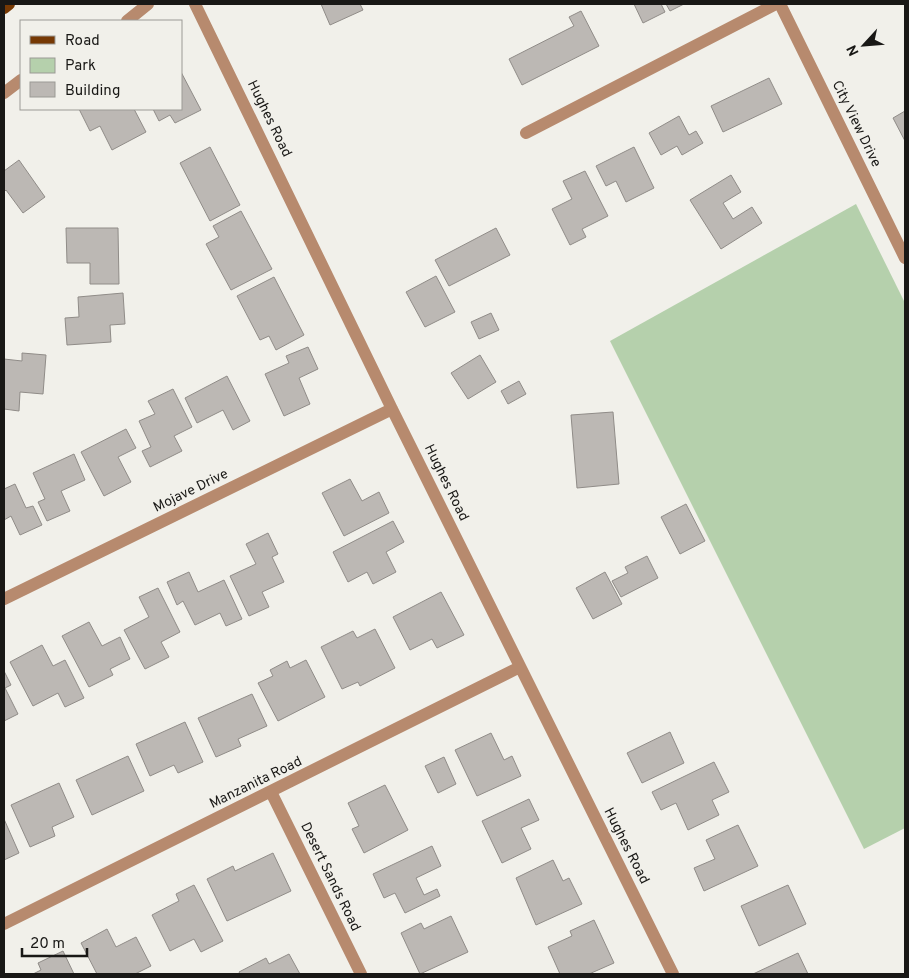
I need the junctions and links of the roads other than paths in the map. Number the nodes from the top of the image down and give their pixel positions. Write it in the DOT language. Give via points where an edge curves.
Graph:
graph roads {
  1 [pos="9,4"];
  2 [pos="148,4"];
  3 [pos="195,4"];
  4 [pos="776,4"];
  5 [pos="780,4"];
  6 [pos="4,8"];
  7 [pos="128,20"];
  8 [pos="20,81"];
  9 [pos="4,93"];
  10 [pos="526,133"];
  11 [pos="905,258"];
  12 [pos="392,409"];
  13 [pos="4,599"];
  14 [pos="520,667"];
  15 [pos="272,792"];
  16 [pos="4,924"];
  17 [pos="361,974"];
  18 [pos="673,974"];
  1 -- 6 [label="main road"];
  2 -- 7 [label="street"];
  3 -- 12 [label="street, Hughes Road"];
  4 -- 10 [label="street"];
  5 -- 11 [label="street, City View Drive"];
  8 -- 9 [label="street"];
  12 -- 13 [label="street, Mojave Drive"];
  12 -- 14 [label="street, Hughes Road"];
  14 -- 15 [label="street, Manzanita Road"];
  14 -- 18 [label="street, Hughes Road"];
  15 -- 16 [label="street, Manzanita Road"];
  15 -- 17 [label="street, Desert Sands Road"];
}
